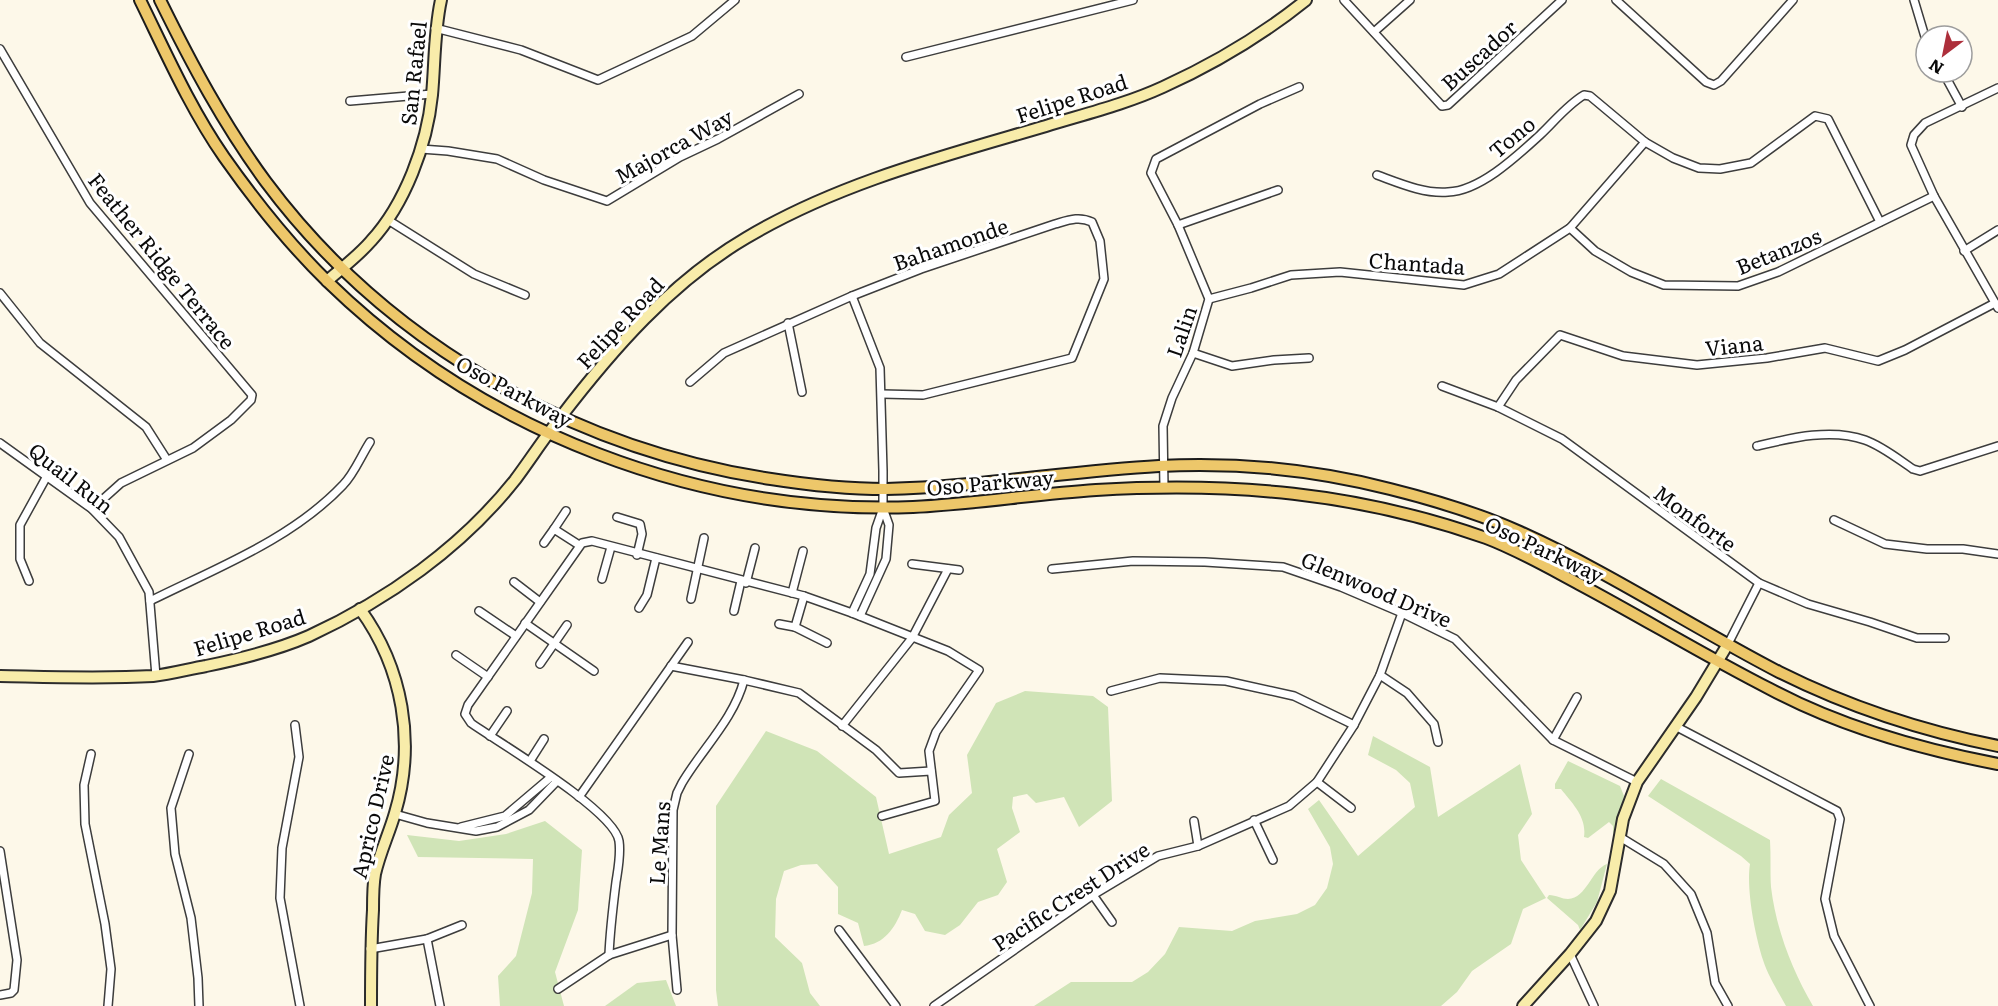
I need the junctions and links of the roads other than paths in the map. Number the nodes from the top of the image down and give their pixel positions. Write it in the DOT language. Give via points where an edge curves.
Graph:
graph roads {
  1 [pos="140,0"];
  2 [pos="160,0"];
  3 [pos="441,0"];
  4 [pos="735,0"];
  5 [pos="1133,0"];
  6 [pos="1306,0"];
  7 [pos="1344,0"];
  8 [pos="1410,0"];
  9 [pos="1562,0"];
  10 [pos="1616,0"];
  11 [pos="1793,0"];
  12 [pos="1914,0"];
  13 [pos="1921,24"];
  14 [pos="435,28"];
  15 [pos="1374,32"];
  16 [pos="0,49"];
  17 [pos="906,57"];
  18 [pos="1950,84"];
  19 [pos="1299,87"];
  20 [pos="1998,88"];
  21 [pos="432,94"];
  22 [pos="799,94"];
  23 [pos="350,101"];
  24 [pos="1962,107"];
  25 [pos="1645,142"];
  26 [pos="421,149"];
  27 [pos="1377,175"];
  28 [pos="1278,190"];
  29 [pos="1934,196"];
  30 [pos="388,220"];
  31 [pos="1881,222"];
  32 [pos="1178,225"];
  33 [pos="1569,228"];
  34 [pos="1998,230"];
  35 [pos="1964,251"];
  36 [pos="342,268"];
  37 [pos="327,281"];
  38 [pos="525,295"];
  39 [pos="1,296"];
  40 [pos="852,296"];
  41 [pos="1209,299"];
  42 [pos="1997,306"];
  43 [pos="788,324"];
  44 [pos="1192,352"];
  45 [pos="1309,358"];
  46 [pos="690,382"];
  47 [pos="1442,386"];
  48 [pos="802,392"];
  49 [pos="882,394"];
  50 [pos="1498,407"];
  51 [pos="561,417"];
  52 [pos="548,434"];
  53 [pos="370,442"];
  54 [pos="0,443"];
  55 [pos="1757,446"];
  56 [pos="1998,447"];
  57 [pos="167,460"];
  58 [pos="1163,466"];
  59 [pos="47,476"];
  60 [pos="1164,488"];
  61 [pos="883,489"];
  62 [pos="883,508"];
  63 [pos="92,509"];
  64 [pos="566,511"];
  65 [pos="617,517"];
  66 [pos="1834,520"];
  67 [pos="554,528"];
  68 [pos="704,538"];
  69 [pos="544,543"];
  70 [pos="579,545"];
  71 [pos="610,547"];
  72 [pos="755,548"];
  73 [pos="803,551"];
  74 [pos="638,555"];
  75 [pos="1998,555"];
  76 [pos="656,558"];
  77 [pos="912,564"];
  78 [pos="872,566"];
  79 [pos="698,569"];
  80 [pos="882,569"];
  81 [pos="948,569"];
  82 [pos="1052,569"];
  83 [pos="959,570"];
  84 [pos="602,579"];
  85 [pos="29,581"];
  86 [pos="514,582"];
  87 [pos="744,582"];
  88 [pos="1759,583"];
  89 [pos="792,594"];
  90 [pos="804,596"];
  91 [pos="691,599"];
  92 [pos="150,601"];
  93 [pos="540,602"];
  94 [pos="639,608"];
  95 [pos="360,609"];
  96 [pos="479,611"];
  97 [pos="734,611"];
  98 [pos="852,613"];
  99 [pos="1402,613"];
  100 [pos="860,616"];
  101 [pos="525,623"];
  102 [pos="567,624"];
  103 [pos="780,624"];
  104 [pos="795,627"];
  105 [pos="516,636"];
  106 [pos="912,638"];
  107 [pos="1945,638"];
  108 [pos="688,642"];
  109 [pos="826,643"];
  110 [pos="554,644"];
  111 [pos="1728,644"];
  112 [pos="456,655"];
  113 [pos="1719,661"];
  114 [pos="540,664"];
  115 [pos="671,666"];
  116 [pos="594,671"];
  117 [pos="1380,675"];
  118 [pos="0,676"];
  119 [pos="156,676"];
  120 [pos="488,677"];
  121 [pos="744,680"];
  122 [pos="1111,691"];
  123 [pos="1577,697"];
  124 [pos="507,711"];
  125 [pos="295,725"];
  126 [pos="1354,725"];
  127 [pos="842,726"];
  128 [pos="1675,726"];
  129 [pos="490,736"];
  130 [pos="544,739"];
  131 [pos="1553,741"];
  132 [pos="1438,742"];
  133 [pos="1998,746"];
  134 [pos="91,754"];
  135 [pos="189,754"];
  136 [pos="530,761"];
  137 [pos="1998,764"];
  138 [pos="931,771"];
  139 [pos="554,779"];
  140 [pos="1317,782"];
  141 [pos="1637,782"];
  142 [pos="579,797"];
  143 [pos="1351,808"];
  144 [pos="395,814"];
  145 [pos="882,816"];
  146 [pos="506,819"];
  147 [pos="1254,820"];
  148 [pos="1194,821"];
  149 [pos="1620,837"];
  150 [pos="1198,846"];
  151 [pos="0,851"];
  152 [pos="1273,860"];
  153 [pos="1093,895"];
  154 [pos="1112,922"];
  155 [pos="462,925"];
  156 [pos="838,930"];
  157 [pos="672,935"];
  158 [pos="427,939"];
  159 [pos="370,949"];
  160 [pos="1570,954"];
  161 [pos="609,955"];
  162 [pos="558,989"];
  163 [pos="677,990"];
  164 [pos="0,995"];
  165 [pos="108,1006"];
  166 [pos="200,1006"];
  167 [pos="300,1006"];
  168 [pos="371,1006"];
  169 [pos="440,1006"];
  170 [pos="897,1006"];
  171 [pos="934,1006"];
  172 [pos="1523,1006"];
  173 [pos="1594,1006"];
  174 [pos="1728,1006"];
  175 [pos="1870,1006"];
  1 -- 37 [label="main road, Oso Parkway" via="182,86 223,155 267,214"];
  2 -- 36 [label="main road, Oso Parkway" via="224,120 268,184"];
  3 -- 14 [label="main road, San Rafael"];
  4 -- 14 [label="street" via="692,36 598,80 521,50"];
  5 -- 17 [label="street"];
  6 -- 51 [label="main road, Felipe Road" via="1268,31 1160,89 857,184 743,239 653,311"];
  7 -- 15 [label="street, Buscador"];
  8 -- 15 [label="street"];
  9 -- 15 [label="street, Buscador" via="1448,105 1437,103"];
  10 -- 11 [label="street" via="1714,85"];
  12 -- 13 [label="street"];
  14 -- 21 [label="main road, San Rafael"];
  16 -- 57 [label="street, Feather Ridge Terrace" via="90,203 252,395 231,420 193,448"];
  18 -- 24 [label="street"];
  19 -- 32 [label="street, Lalin" via="1156,159 1151,173"];
  20 -- 24 [label="street"];
  21 -- 23 [label="street"];
  21 -- 26 [label="main road, San Rafael"];
  22 -- 26 [label="street, Majorca Way" via="607,201 497,159"];
  24 -- 29 [label="street" via="1925,123 1914,135 1911,146"];
  25 -- 27 [label="street, Tono" via="1584,95 1509,163 1474,185 1439,192 1405,186"];
  25 -- 31 [label="street" via="1699,168 1733,168 1751,163 1815,116 1823,117 1828,119"];
  25 -- 33 [label="street, Chantada"];
  26 -- 30 [label="main road, San Rafael"];
  28 -- 32 [label="street"];
  29 -- 31 [label="street, Betanzos"];
  29 -- 35 [label="street"];
  30 -- 36 [label="main road, San Rafael"];
  30 -- 38 [label="street" via="474,274"];
  31 -- 33 [label="street, Betanzos" via="1778,272 1738,286 1664,285 1630,272 1595,251"];
  32 -- 41 [label="street, Lalin"];
  33 -- 41 [label="street, Chantada" via="1499,274 1464,285 1340,272 1291,274"];
  34 -- 35 [label="street"];
  35 -- 42 [label="street"];
  36 -- 37 [label="main road, San Rafael"];
  36 -- 51 [label="main road, Oso Parkway" via="375,299 442,350 519,397"];
  37 -- 52 [label="main road, Oso Parkway" via="436,370"];
  39 -- 57 [label="street" via="40,343 146,427"];
  40 -- 43 [label="street, Bahamonde"];
  40 -- 49 [label="street" via="880,368"];
  40 -- 49 [label="street, Bahamonde" via="1077,218 1092,222 1100,241 1104,279 1072,358 923,395"];
  41 -- 44 [label="street, Lalin"];
  42 -- 50 [label="street, Viana" via="1878,361 1825,348 1697,364 1623,356 1560,335 1516,380"];
  43 -- 46 [label="street, Bahamonde" via="724,353"];
  43 -- 48 [label="street"];
  44 -- 45 [label="street" via="1232,366"];
  44 -- 58 [label="street, Lalin" via="1163,426"];
  47 -- 50 [label="street, Monforte"];
  49 -- 61 [label="street"];
  50 -- 88 [label="street, Monforte" via="1562,439"];
  51 -- 52 [label="main road, Felipe Road"];
  51 -- 61 [label="main road, Oso Parkway" via="627,444 701,466 795,483"];
  52 -- 62 [label="main road, Oso Parkway" via="632,466 700,486 778,501"];
  52 -- 95 [label="main road, Felipe Road" via="514,481 456,543"];
  53 -- 92 [label="street" via="345,484 292,528"];
  54 -- 59 [label="street, Quail Run"];
  55 -- 56 [label="street" via="1830,434 1852,436 1878,446 1920,471"];
  57 -- 63 [label="street" via="121,483"];
  58 -- 60 [label="street, Lalin"];
  58 -- 61 [label="main road, Oso Parkway"];
  58 -- 111 [label="main road, Oso Parkway" via="1249,468 1337,477 1472,513 1574,559"];
  59 -- 63 [label="street, Quail Run"];
  59 -- 85 [label="street" via="20,525 20,559"];
  60 -- 62 [label="main road, Oso Parkway"];
  60 -- 113 [label="main road, Oso Parkway" via="1288,492 1377,507 1487,539"];
  61 -- 62 [label="street"];
  62 -- 78 [label="street" via="876,528"];
  62 -- 80 [label="street" via="889,525"];
  63 -- 92 [label="street, Quail Run" via="119,537 149,592"];
  64 -- 67 [label="street"];
  65 -- 74 [label="street" via="640,524"];
  66 -- 75 [label="street" via="1885,544"];
  67 -- 69 [label="street"];
  67 -- 70 [label="street"];
  68 -- 79 [label="street"];
  70 -- 71 [label="street" via="591,541"];
  70 -- 93 [label="street"];
  71 -- 74 [label="street"];
  71 -- 84 [label="street"];
  72 -- 87 [label="street"];
  73 -- 89 [label="street"];
  74 -- 76 [label="street"];
  76 -- 79 [label="street"];
  76 -- 94 [label="street" via="647,596"];
  77 -- 81 [label="street"];
  78 -- 80 [label="street"];
  78 -- 98 [label="street"];
  79 -- 87 [label="street"];
  79 -- 91 [label="street"];
  80 -- 100 [label="street"];
  81 -- 83 [label="street"];
  81 -- 106 [label="street"];
  82 -- 99 [label="street, Glenwood Drive" via="1133,561 1283,567"];
  86 -- 93 [label="street"];
  87 -- 89 [label="street"];
  87 -- 97 [label="street"];
  88 -- 107 [label="street, Monforte" via="1808,604 1917,638"];
  88 -- 111 [label="street"];
  89 -- 90 [label="street"];
  90 -- 98 [label="street"];
  90 -- 104 [label="street"];
  92 -- 119 [label="street, Quail Run"];
  93 -- 101 [label="street"];
  95 -- 119 [label="main road, Felipe Road" via="286,644"];
  95 -- 144 [label="main road, Aprico Drive" via="383,646 398,684 405,722 406,753"];
  96 -- 105 [label="street"];
  98 -- 100 [label="street"];
  99 -- 117 [label="street, Pacific Crest Drive"];
  99 -- 131 [label="street, Glenwood Drive" via="1455,639"];
  100 -- 106 [label="street"];
  101 -- 105 [label="street"];
  101 -- 110 [label="street"];
  102 -- 110 [label="street"];
  103 -- 104 [label="street"];
  104 -- 109 [label="street"];
  105 -- 120 [label="street"];
  106 -- 127 [label="street"];
  106 -- 138 [label="street" via="948,651 980,671 936,732 929,751"];
  108 -- 115 [label="street"];
  110 -- 114 [label="street"];
  110 -- 116 [label="street"];
  111 -- 113 [label="main road"];
  111 -- 133 [label="main road, Oso Parkway" via="1782,674 1869,711 1908,725"];
  112 -- 120 [label="street"];
  113 -- 128 [label="main road"];
  113 -- 137 [label="main road, Oso Parkway" via="1795,702 1846,723 1951,755"];
  115 -- 121 [label="street"];
  115 -- 142 [label="street"];
  117 -- 126 [label="street, Pacific Crest Drive"];
  117 -- 132 [label="street" via="1407,693 1434,724"];
  118 -- 119 [label="main road, Felipe Road"];
  120 -- 129 [label="street" via="465,714"];
  121 -- 127 [label="street" via="799,693"];
  121 -- 157 [label="street, Le Mans" via="734,708 677,793 672,843"];
  122 -- 126 [label="street" via="1160,678 1226,681 1294,696"];
  123 -- 131 [label="street"];
  124 -- 129 [label="street"];
  125 -- 167 [label="street" via="298,757 282,848 280,897"];
  126 -- 140 [label="street, Pacific Crest Drive"];
  127 -- 138 [label="street" via="899,772"];
  128 -- 141 [label="main road"];
  128 -- 175 [label="street" via="1836,811 1840,819 1825,899 1834,936"];
  129 -- 136 [label="street"];
  130 -- 136 [label="street"];
  131 -- 141 [label="street, Glenwood Drive"];
  134 -- 165 [label="street" via="84,785 85,824 111,969"];
  135 -- 166 [label="street" via="171,808 175,854 191,918"];
  136 -- 139 [label="street"];
  138 -- 145 [label="street" via="935,801"];
  139 -- 142 [label="street"];
  139 -- 146 [label="street"];
  139 -- 146 [label="street" via="529,810"];
  140 -- 143 [label="street"];
  140 -- 147 [label="street, Pacific Crest Drive" via="1289,806"];
  141 -- 149 [label="main road"];
  142 -- 161 [label="street" via="602,816 618,837 620,852"];
  144 -- 146 [label="street" via="458,828"];
  144 -- 159 [label="main road, Aprico Drive" via="380,851 375,877"];
  147 -- 150 [label="street, Pacific Crest Drive"];
  147 -- 152 [label="street"];
  148 -- 150 [label="street"];
  149 -- 160 [label="main road" via="1610,891 1596,921"];
  149 -- 174 [label="street" via="1664,864 1691,894 1707,933 1715,983"];
  150 -- 153 [label="street, Pacific Crest Drive" via="1158,856"];
  151 -- 164 [label="street" via="17,960 14,990"];
  153 -- 154 [label="street"];
  153 -- 171 [label="street, Pacific Crest Drive"];
  155 -- 158 [label="street"];
  156 -- 170 [label="street"];
  157 -- 161 [label="street"];
  157 -- 163 [label="street, Le Mans"];
  158 -- 159 [label="street"];
  158 -- 169 [label="street"];
  159 -- 168 [label="main road, Aprico Drive"];
  160 -- 172 [label="main road"];
  160 -- 173 [label="street"];
  161 -- 162 [label="street"];
}
